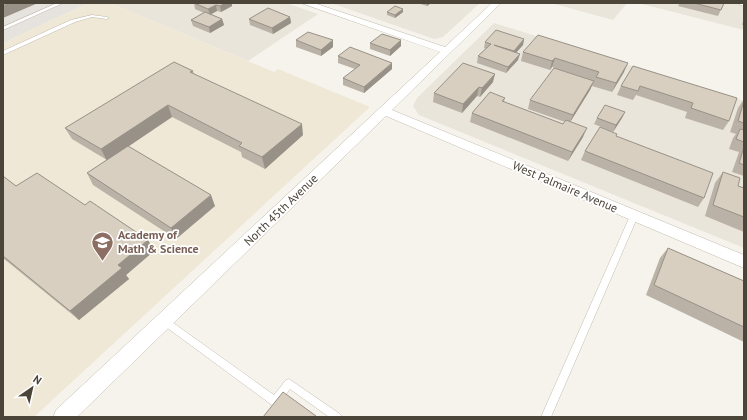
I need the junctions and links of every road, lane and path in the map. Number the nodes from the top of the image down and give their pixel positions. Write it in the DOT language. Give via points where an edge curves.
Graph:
graph roads {
  1 [pos="61,3"];
  2 [pos="305,3"];
  3 [pos="497,3"];
  4 [pos="107,18"];
  5 [pos="3,29"];
  6 [pos="446,51"];
  7 [pos="3,53"];
  8 [pos="385,111"];
  9 [pos="634,216"];
  10 [pos="744,262"];
  11 [pos="165,320"];
  12 [pos="275,402"];
  13 [pos="268,412"];
  14 [pos="63,417"];
  15 [pos="337,417"];
  16 [pos="546,417"];
  1 -- 5 [label="lane"];
  2 -- 6 [label="street"];
  3 -- 6 [label="street, North 45th Avenue"];
  4 -- 7 [label="lane" via="92,16 73,21"];
  6 -- 8 [label="street, North 45th Avenue"];
  8 -- 9 [label="street, West Palmaire Avenue"];
  8 -- 11 [label="street, North 45th Avenue"];
  9 -- 10 [label="street, West Palmaire Avenue"];
  9 -- 16 [label="lane"];
  11 -- 12 [label="lane"];
  11 -- 14 [label="street, North 45th Avenue"];
  12 -- 13 [label="lane"];
  12 -- 15 [label="lane" via="289,383"];
}
